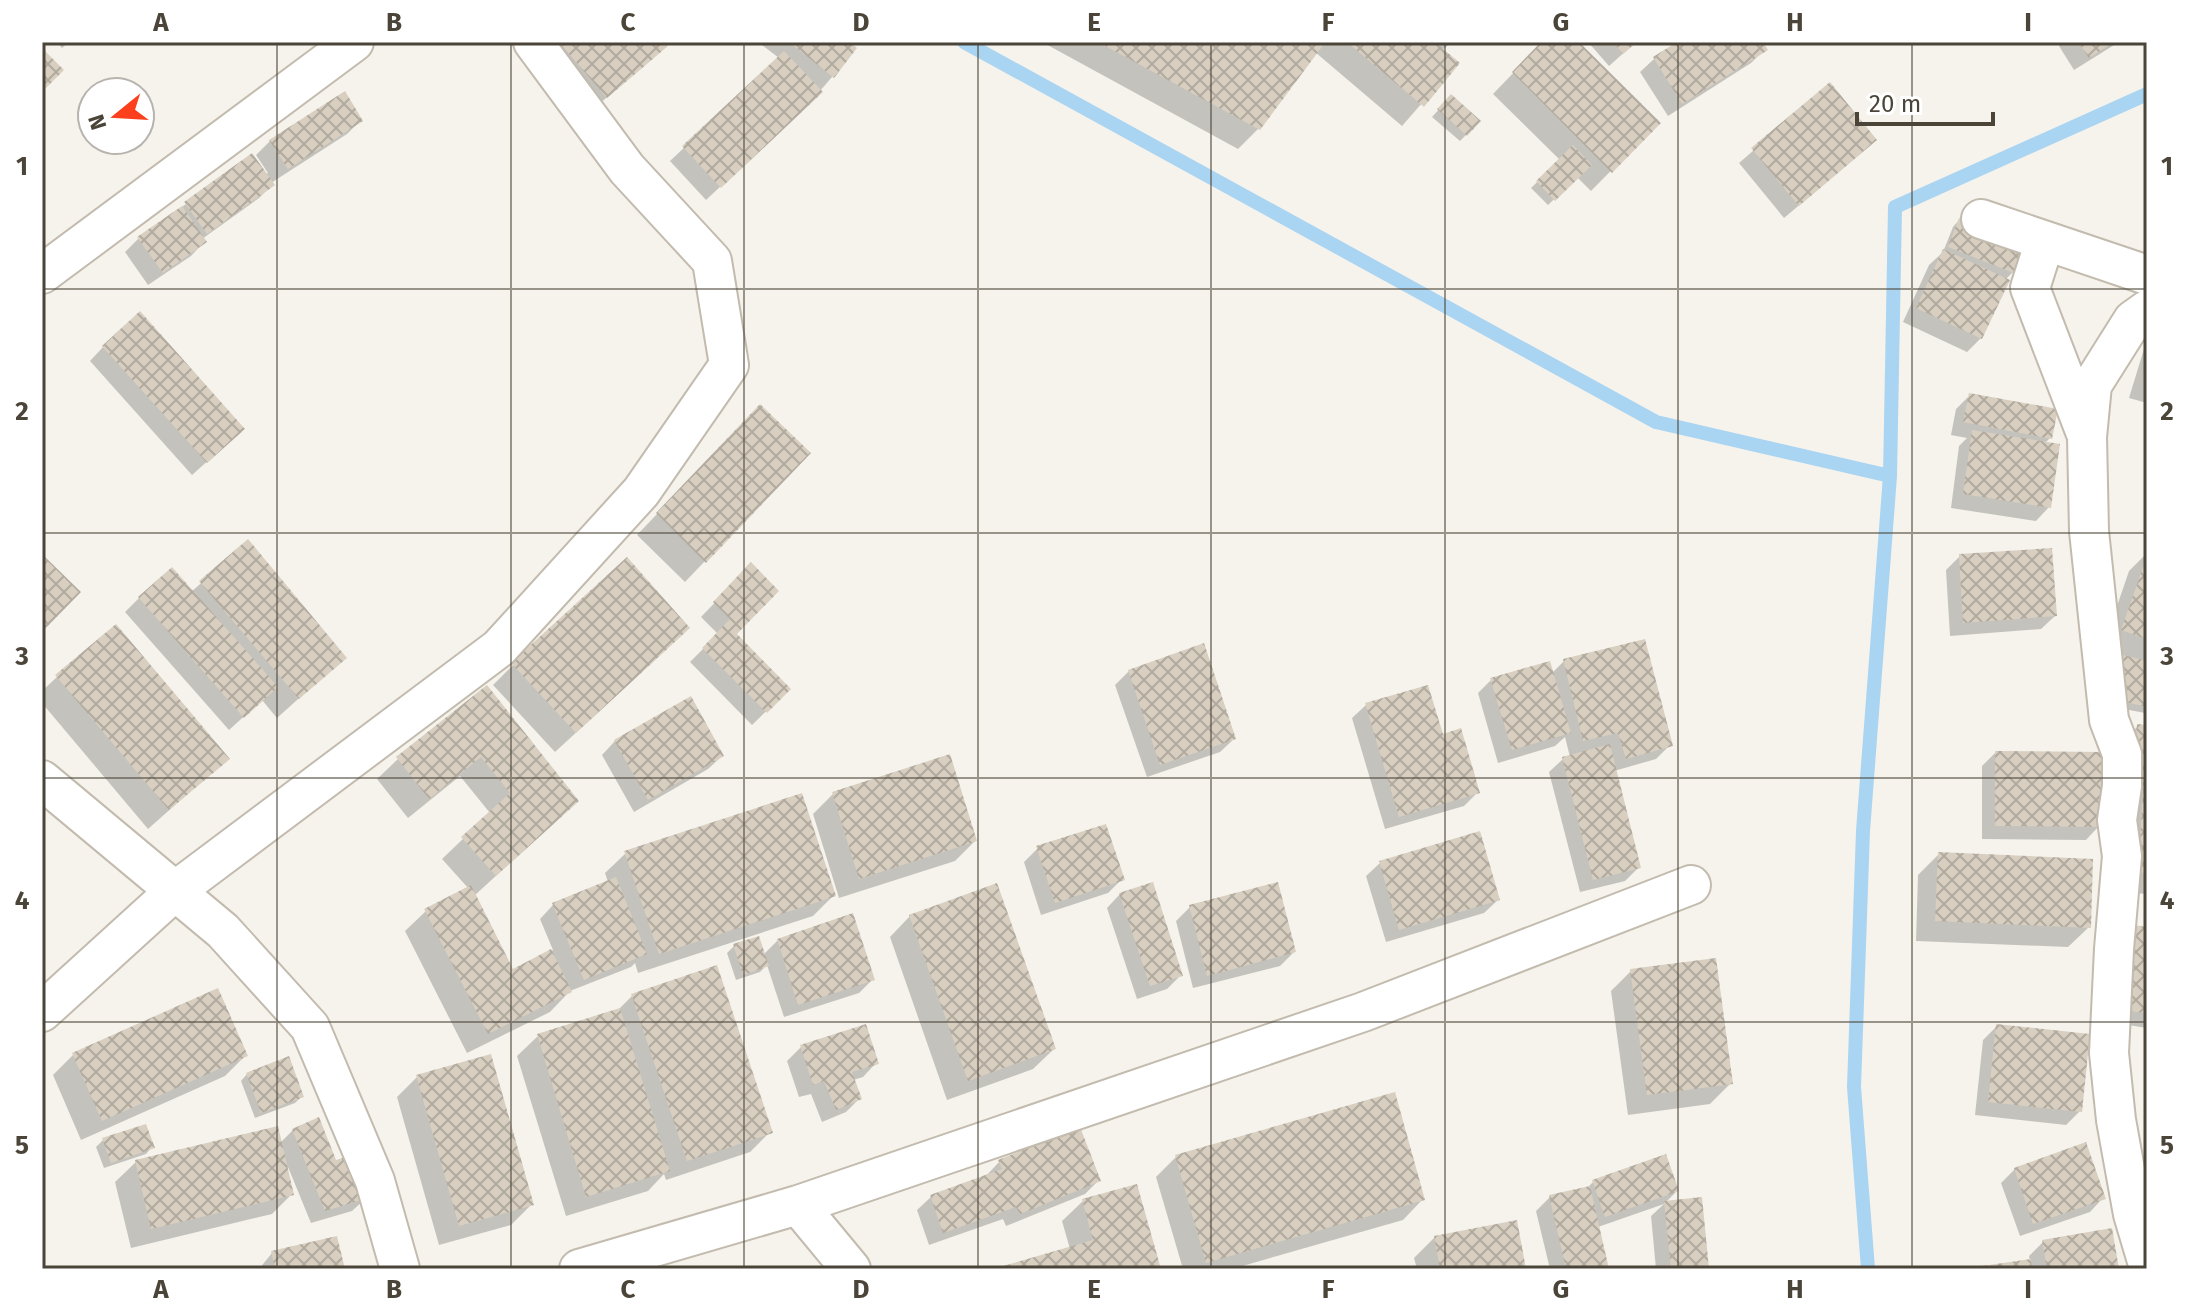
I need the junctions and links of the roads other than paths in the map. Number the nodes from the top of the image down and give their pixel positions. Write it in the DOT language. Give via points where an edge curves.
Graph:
graph roads {
  1 [pos="354,42"];
  2 [pos="533,42"];
  3 [pos="1981,219"];
  4 [pos="2045,241"];
  5 [pos="42,274"];
  6 [pos="2147,275"];
  7 [pos="2147,310"];
  8 [pos="2087,437"];
  9 [pos="42,780"];
  10 [pos="1691,885"];
  11 [pos="175,891"];
  12 [pos="42,1012"];
  13 [pos="798,1205"];
  14 [pos="2147,1261"];
  15 [pos="400,1269"];
  16 [pos="579,1269"];
  17 [pos="851,1269"];
  1 -- 5 [label="street"];
  2 -- 11 [label="street" via="627,169 712,261 729,365 641,492 499,648"];
  3 -- 4 [label="street"];
  4 -- 6 [label="street"];
  4 -- 8 [label="street" via="2030,288"];
  7 -- 8 [label="street" via="2133,320 2092,385"];
  8 -- 14 [label="street" via="2089,531 2109,720 2122,754 2117,820 2122,856 2109,1053 2118,1136"];
  9 -- 11 [label="street"];
  10 -- 13 [label="street" via="1363,1012"];
  11 -- 12 [label="street"];
  11 -- 15 [label="street" via="223,931 310,1027 375,1181"];
  13 -- 16 [label="street"];
  13 -- 17 [label="street"];
}
